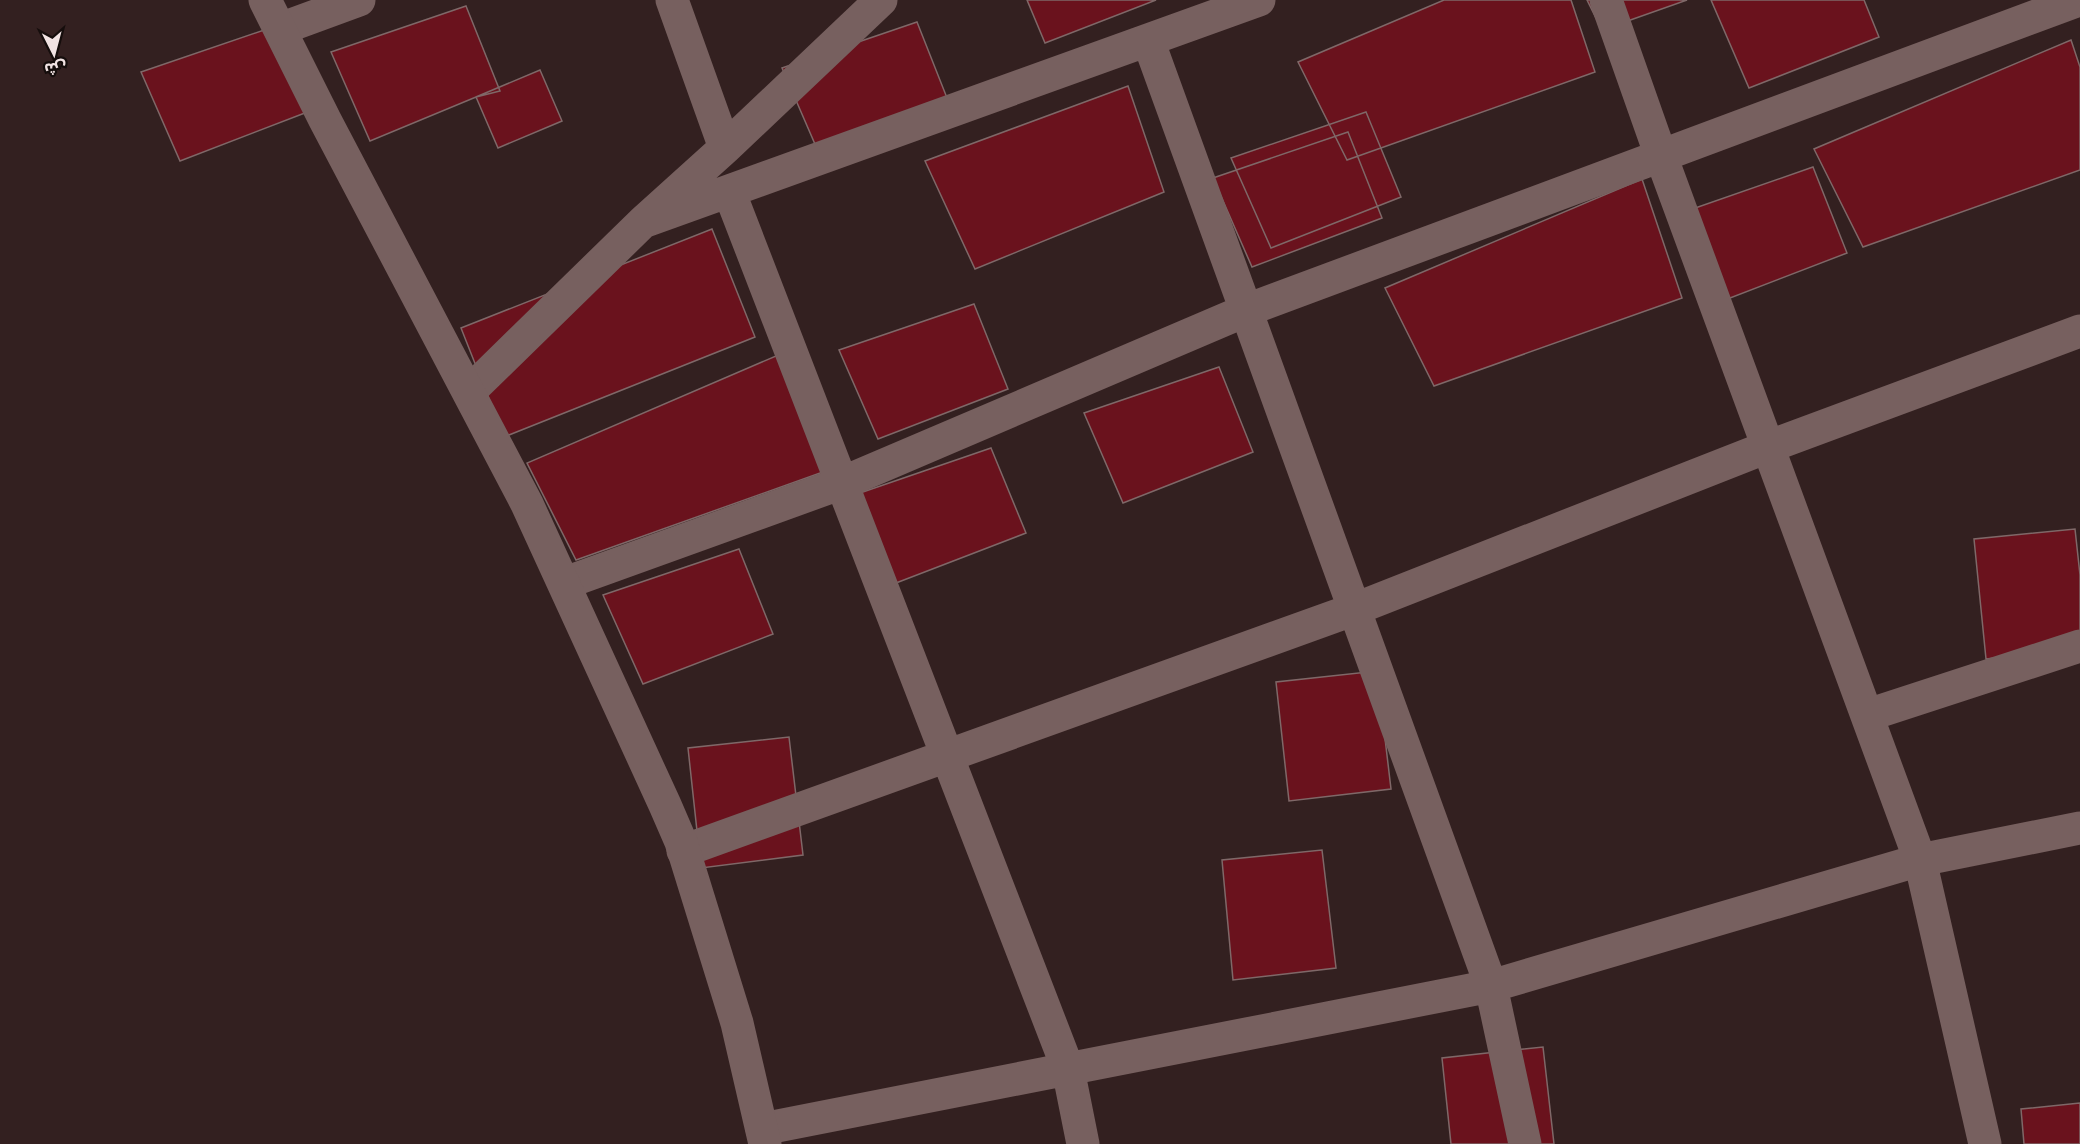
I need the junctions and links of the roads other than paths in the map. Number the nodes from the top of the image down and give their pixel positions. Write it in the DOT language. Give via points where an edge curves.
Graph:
graph roads {
  1 [pos="265,0"];
  2 [pos="359,0"];
  3 [pos="672,0"];
  4 [pos="880,0"];
  5 [pos="1259,0"];
  6 [pos="1606,0"];
  7 [pos="2079,0"];
  8 [pos="280,29"];
  9 [pos="1149,40"];
  10 [pos="725,148"];
  11 [pos="1661,156"];
  12 [pos="729,191"];
  13 [pos="643,222"];
  14 [pos="1247,310"];
  15 [pos="2080,331"];
  16 [pos="469,392"];
  17 [pos="1770,446"];
  18 [pos="842,483"];
  19 [pos="564,583"];
  20 [pos="1355,609"];
  21 [pos="2080,646"];
  22 [pos="1868,715"];
  23 [pos="947,756"];
  24 [pos="2080,828"];
  25 [pos="683,851"];
  26 [pos="1920,860"];
  27 [pos="1491,986"];
  28 [pos="1068,1069"];
  29 [pos="764,1137"];
  30 [pos="1083,1144"];
  31 [pos="1524,1144"];
  32 [pos="1984,1144"];
  1 -- 8 [label="street"];
  2 -- 8 [label="street"];
  3 -- 10 [label="street"];
  4 -- 10 [label="street"];
  5 -- 9 [label="street"];
  6 -- 11 [label="street"];
  7 -- 11 [label="street"];
  8 -- 16 [label="street"];
  9 -- 12 [label="street"];
  9 -- 14 [label="street"];
  10 -- 13 [label="street"];
  11 -- 14 [label="street"];
  11 -- 17 [label="street"];
  12 -- 13 [label="street"];
  12 -- 18 [label="street"];
  13 -- 16 [label="street"];
  14 -- 18 [label="street"];
  14 -- 20 [label="street"];
  15 -- 17 [label="street"];
  16 -- 19 [label="street"];
  17 -- 20 [label="street"];
  17 -- 22 [label="street"];
  18 -- 19 [label="street"];
  18 -- 23 [label="street"];
  19 -- 25 [label="street"];
  20 -- 23 [label="street"];
  20 -- 27 [label="street"];
  21 -- 22 [label="street"];
  22 -- 26 [label="street"];
  23 -- 25 [label="street"];
  23 -- 28 [label="street"];
  24 -- 26 [label="street"];
  25 -- 29 [label="street" via="737,1023"];
  26 -- 27 [label="street"];
  26 -- 32 [label="street"];
  27 -- 28 [label="street"];
  27 -- 31 [label="street"];
  28 -- 29 [label="street"];
  28 -- 30 [label="street"];
}
